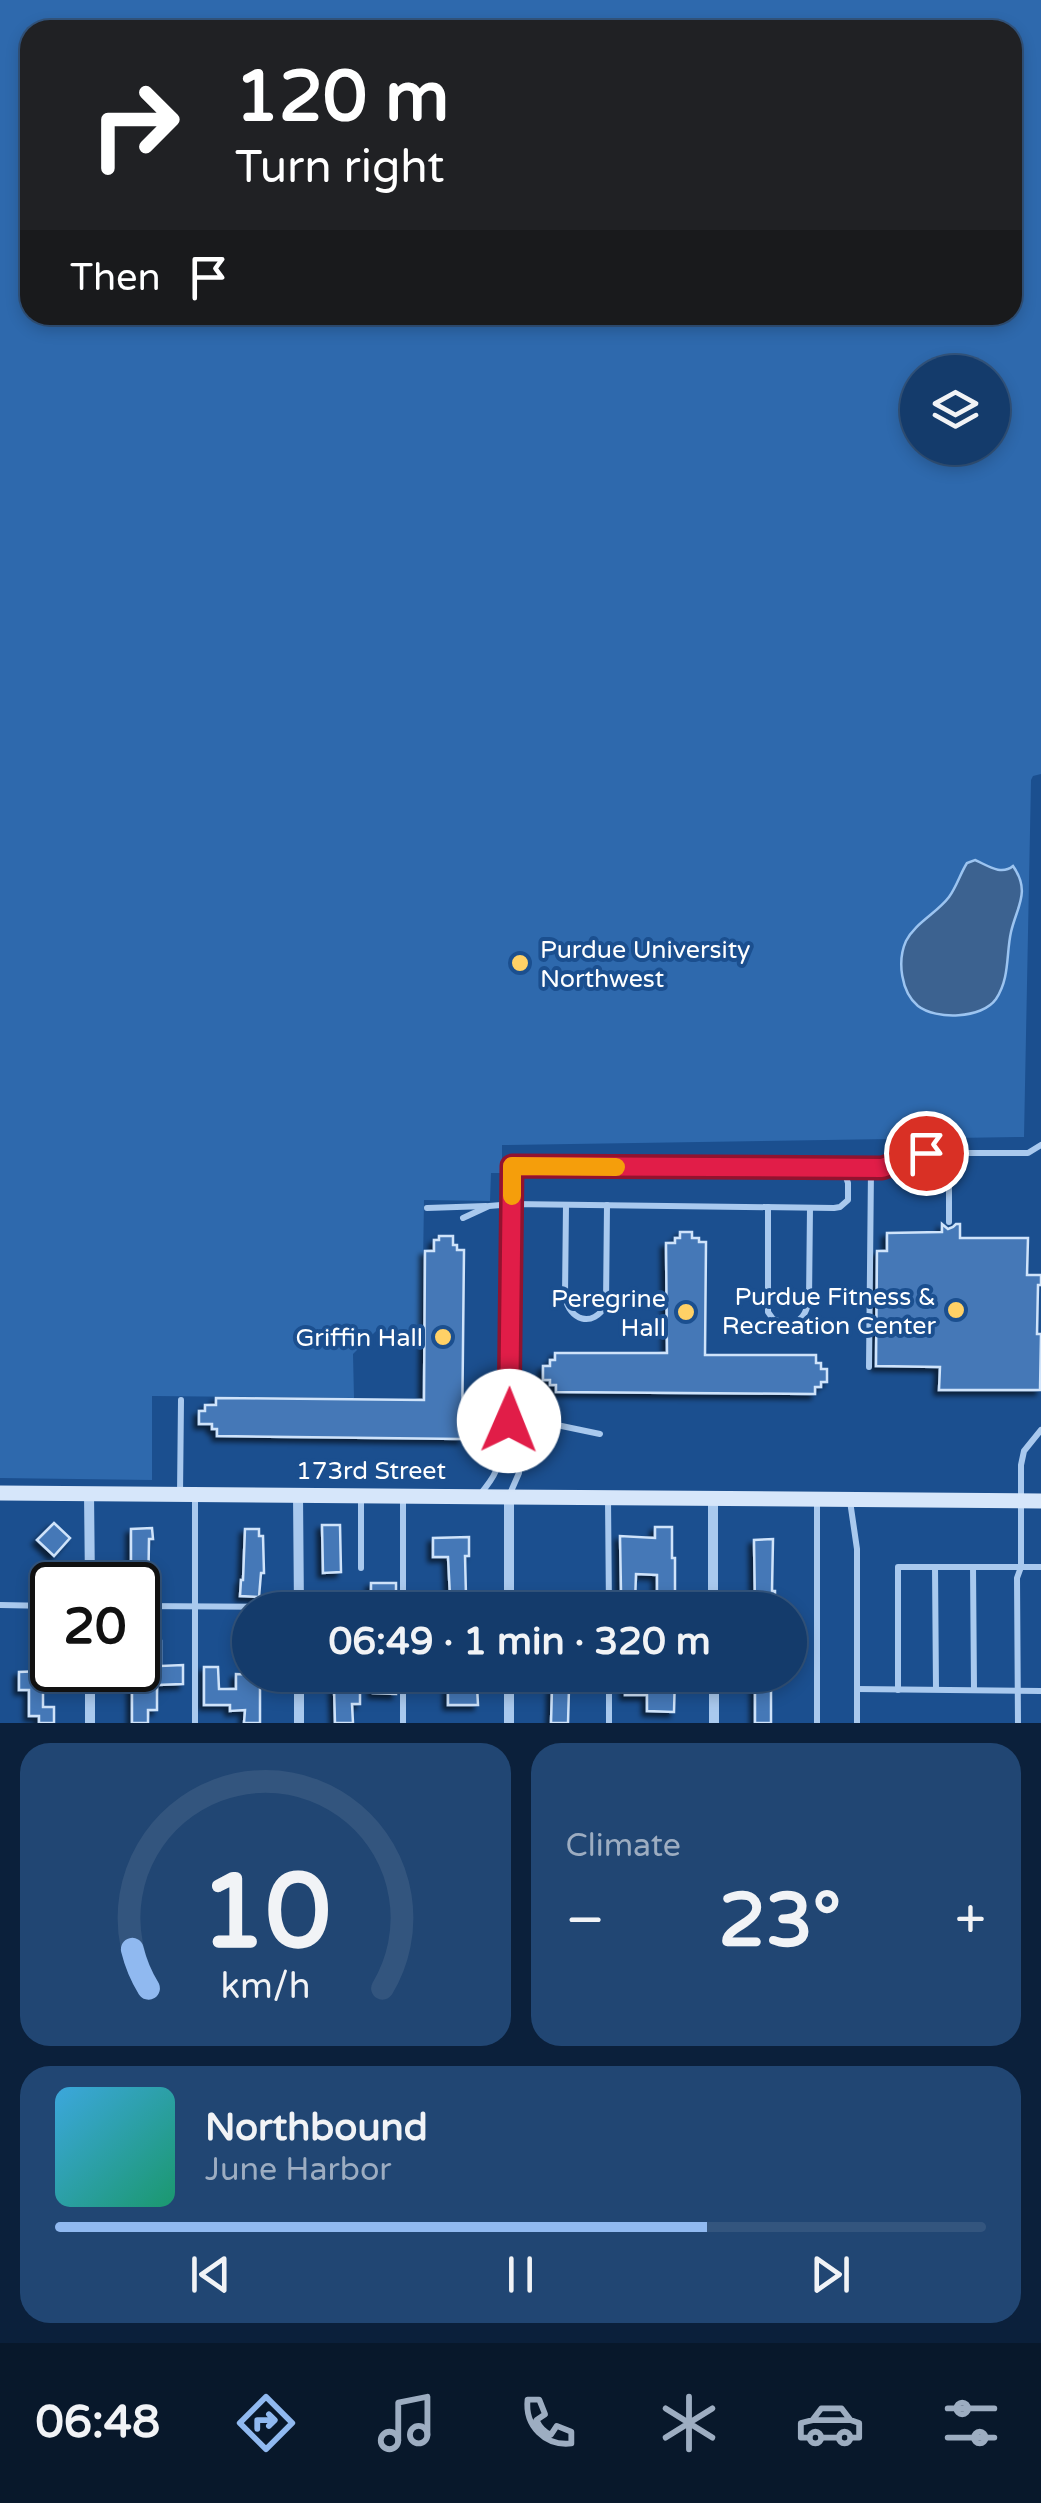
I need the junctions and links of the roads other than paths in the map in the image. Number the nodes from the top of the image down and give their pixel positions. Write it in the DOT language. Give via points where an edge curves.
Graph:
graph roads {
  1 [pos="1041,1144"];
  2 [pos="950,1152"];
  3 [pos="844,1169"];
  4 [pos="870,1169"];
  5 [pos="512,1204"];
  6 [pos="566,1204"];
  7 [pos="608,1205"];
  8 [pos="489,1206"];
  9 [pos="768,1207"];
  10 [pos="427,1208"];
  11 [pos="810,1208"];
  12 [pos="463,1218"];
  13 [pos="950,1222"];
  14 [pos="869,1367"];
  15 [pos="180,1400"];
  16 [pos="509,1421"];
  17 [pos="1041,1430"];
  18 [pos="600,1434"];
  19 [pos="0,1493"];
  20 [pos="89,1494"];
  21 [pos="188,1494"];
  22 [pos="298,1495"];
  23 [pos="361,1495"];
  24 [pos="403,1495"];
  25 [pos="479,1496"];
  26 [pos="509,1496"];
  27 [pos="608,1497"];
  28 [pos="713,1498"];
  29 [pos="816,1499"];
  30 [pos="850,1500"];
  31 [pos="1021,1501"];
  32 [pos="1041,1501"];
  33 [pos="90,1562"];
  34 [pos="935,1567"];
  35 [pos="972,1567"];
  36 [pos="1021,1567"];
  37 [pos="1041,1567"];
  38 [pos="361,1568"];
  39 [pos="299,1592"];
  40 [pos="403,1592"];
  41 [pos="509,1592"];
  42 [pos="609,1592"];
  43 [pos="713,1592"];
  44 [pos="0,1606"];
  45 [pos="30,1606"];
  46 [pos="160,1606"];
  47 [pos="195,1606"];
  48 [pos="232,1607"];
  49 [pos="857,1689"];
  50 [pos="898,1690"];
  51 [pos="936,1690"];
  52 [pos="974,1690"];
  53 [pos="1018,1690"];
  54 [pos="1041,1691"];
  55 [pos="90,1692"];
  56 [pos="299,1692"];
  57 [pos="403,1692"];
  58 [pos="509,1692"];
  59 [pos="609,1692"];
  60 [pos="714,1692"];
  61 [pos="90,1723"];
  62 [pos="195,1723"];
  63 [pos="299,1723"];
  64 [pos="403,1723"];
  65 [pos="509,1723"];
  66 [pos="610,1723"];
  67 [pos="714,1723"];
  68 [pos="818,1723"];
  69 [pos="857,1723"];
  70 [pos="1018,1723"];
  1 -- 2 [label="lane" via="1028,1152"];
  2 -- 4 [label="lane"];
  2 -- 13 [label="lane"];
  3 -- 4 [label="lane"];
  3 -- 5 [label="lane" via="512,1166"];
  3 -- 11 [label="lane" via="844,1204"];
  4 -- 14 [label="lane"];
  5 -- 6 [label="lane"];
  5 -- 8 [label="lane"];
  5 -- 16 [label="lane"];
  6 -- 7 [label="lane"];
  6 -- 7 [label="lane" via="567,1306 587,1318 606,1304"];
  7 -- 9 [label="lane"];
  8 -- 10 [label="lane"];
  8 -- 12 [label="lane"];
  9 -- 11 [label="lane"];
  9 -- 11 [label="lane" via="768,1312 787,1324 802,1318 810,1300"];
  15 -- 21 [label="lane"];
  16 -- 18 [label="lane"];
  16 -- 25 [label="lane" via="498,1436 498,1466"];
  16 -- 26 [label="lane" via="519,1437 519,1473"];
  17 -- 31 [label="lane" via="1024,1451"];
  19 -- 20 [label="street, 173rd Street"];
  20 -- 21 [label="street, 173rd Street"];
  20 -- 33 [label="street"];
  21 -- 22 [label="street, 173rd Street"];
  21 -- 47 [label="lane"];
  22 -- 23 [label="street, 173rd Street"];
  22 -- 39 [label="street"];
  23 -- 24 [label="street, 173rd Street"];
  23 -- 38 [label="lane"];
  24 -- 25 [label="street, 173rd Street"];
  24 -- 40 [label="lane"];
  25 -- 26 [label="street, 173rd Street"];
  26 -- 27 [label="street, 173rd Street"];
  26 -- 41 [label="street"];
  27 -- 28 [label="street, 173rd Street"];
  27 -- 42 [label="lane"];
  28 -- 29 [label="street, 173rd Street"];
  28 -- 43 [label="street"];
  29 -- 30 [label="street, 173rd Street"];
  29 -- 68 [label="lane"];
  30 -- 31 [label="street, 173rd Street"];
  30 -- 49 [label="lane" via="857,1549"];
  31 -- 32 [label="street, 173rd Street"];
  31 -- 36 [label="lane"];
  34 -- 35 [label="lane"];
  34 -- 50 [label="lane" via="898,1567"];
  34 -- 51 [label="lane"];
  35 -- 36 [label="lane"];
  35 -- 52 [label="lane"];
  36 -- 37 [label="lane"];
  36 -- 53 [label="lane"];
  44 -- 45 [label="lane"];
  46 -- 47 [label="lane"];
  47 -- 48 [label="lane"];
  47 -- 62 [label="lane"];
  49 -- 50 [label="lane"];
  49 -- 69 [label="lane"];
  50 -- 51 [label="lane"];
  51 -- 52 [label="lane"];
  52 -- 53 [label="lane"];
  53 -- 54 [label="lane"];
  53 -- 70 [label="lane"];
  55 -- 61 [label="street"];
  56 -- 63 [label="street"];
  57 -- 64 [label="lane"];
  58 -- 65 [label="street"];
  59 -- 66 [label="lane"];
  60 -- 67 [label="street"];
}
